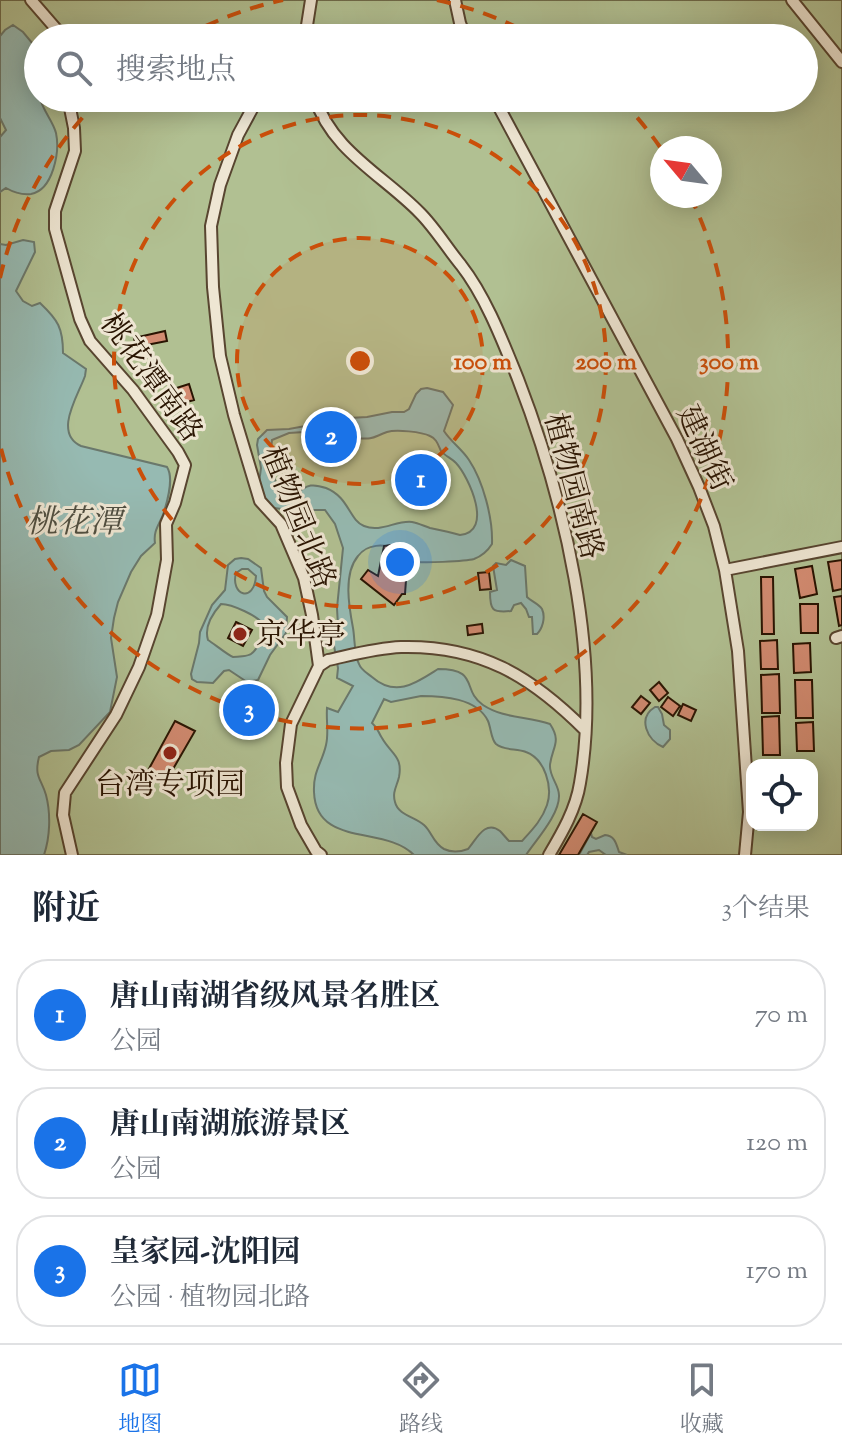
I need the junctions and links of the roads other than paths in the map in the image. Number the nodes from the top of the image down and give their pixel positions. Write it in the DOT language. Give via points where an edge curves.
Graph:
graph roads {
  1 [pos="31,0"];
  2 [pos="311,0"];
  3 [pos="455,0"];
  4 [pos="792,0"];
  5 [pos="52,24"];
  6 [pos="307,24"];
  7 [pos="462,24"];
  8 [pos="811,24"];
  9 [pos="818,32"];
  10 [pos="842,62"];
  11 [pos="71,112"];
  12 [pos="250,112"];
  13 [pos="321,112"];
  14 [pos="502,112"];
  15 [pos="842,547"];
  16 [pos="725,570"];
  17 [pos="324,663"];
  18 [pos="585,730"];
  19 [pos="72,855"];
  20 [pos="321,855"];
  21 [pos="549,855"];
  22 [pos="745,855"];
  1 -- 5 [label="street"];
  2 -- 6 [label="street"];
  3 -- 7 [label="street"];
  4 -- 8 [label="street"];
  9 -- 10 [label="street"];
  11 -- 19 [label="street, 桃花潭南路" via="75,151 55,211 55,229 80,319 90,341 133,390 185,465 166,524 167,560 157,615 139,667 116,715 65,793 63,815"];
  12 -- 17 [label="street, 植物园北路" via="220,185 211,226 220,356 260,501 281,524 304,578"];
  13 -- 18 [label="street, 植物园南路" via="342,145 421,213 463,268 498,329 560,508 586,673"];
  14 -- 16 [label="street, 建湖街" via="677,439 714,526"];
  15 -- 16 [label="street"];
  16 -- 22 [label="street, 建湖街" via="738,651 749,812"];
  17 -- 18 [label="street" via="395,648 453,651 487,660 537,686"];
  17 -- 20 [label="street" via="291,724 286,763 287,787 301,825"];
  18 -- 21 [label="street, 植物园南路" via="580,786"];
}
